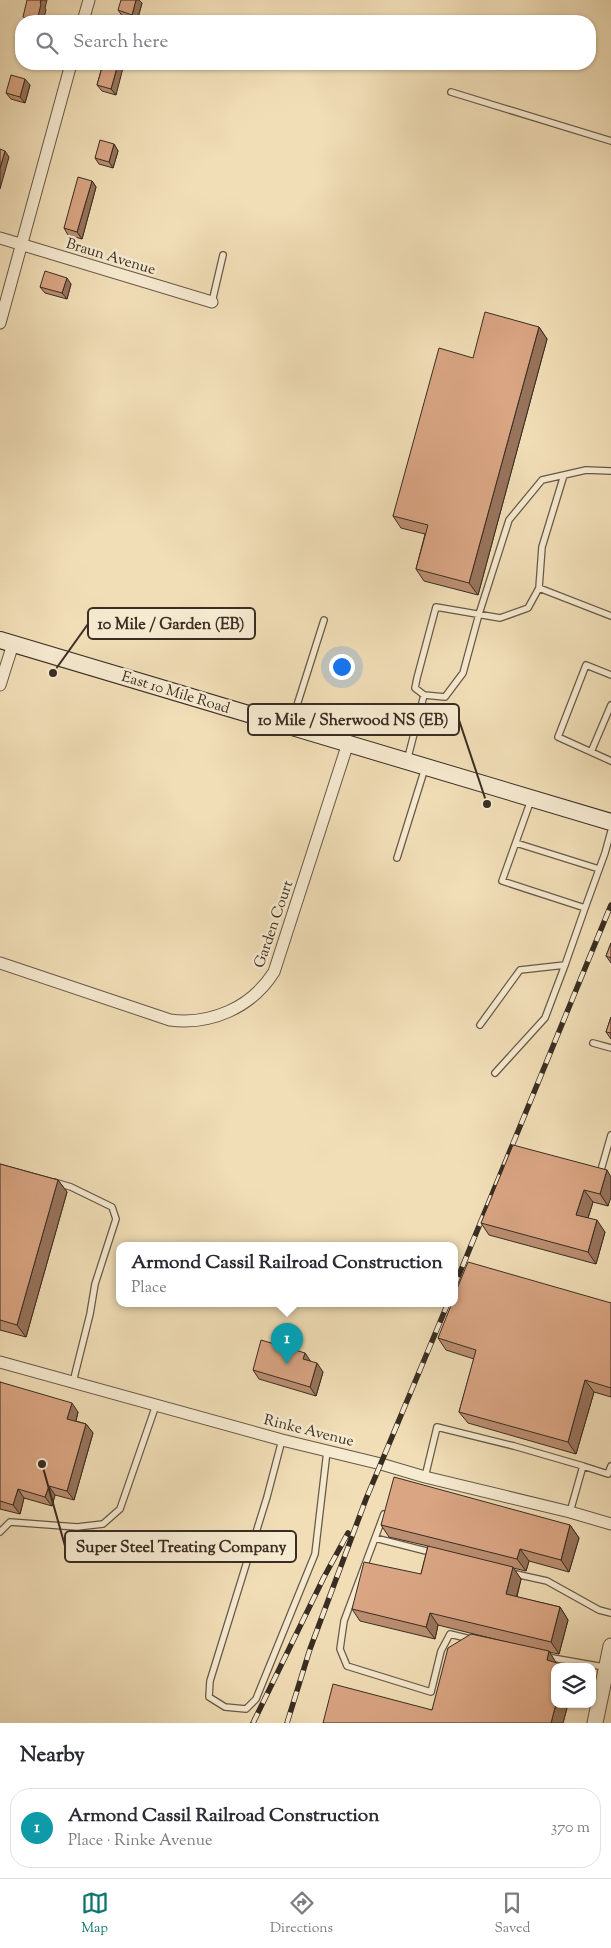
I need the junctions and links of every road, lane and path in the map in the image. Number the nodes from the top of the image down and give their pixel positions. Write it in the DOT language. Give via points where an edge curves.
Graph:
graph roads {
  1 [pos="88,0"];
  2 [pos="84,15"];
  3 [pos="69,70"];
  4 [pos="451,92"];
  5 [pos="611,140"];
  6 [pos="0,238"];
  7 [pos="22,244"];
  8 [pos="223,255"];
  9 [pos="212,302"];
  10 [pos="0,323"];
  11 [pos="611,471"];
  12 [pos="564,475"];
  13 [pos="539,588"];
  14 [pos="479,614"];
  15 [pos="611,616"];
  16 [pos="324,620"];
  17 [pos="7,642"];
  18 [pos="611,675"];
  19 [pos="0,685"];
  20 [pos="424,695"];
  21 [pos="611,705"];
  22 [pos="290,726"];
  23 [pos="348,744"];
  24 [pos="591,752"];
  25 [pos="407,761"];
  26 [pos="611,761"];
  27 [pos="426,766"];
  28 [pos="532,798"];
  29 [pos="611,822"];
  30 [pos="611,831"];
  31 [pos="516,843"];
  32 [pos="397,858"];
  33 [pos="599,869"];
  34 [pos="585,908"];
  35 [pos="0,963"];
  36 [pos="565,965"];
  37 [pos="480,1025"];
  38 [pos="593,1043"];
  39 [pos="611,1048"];
  40 [pos="495,1072"];
  41 [pos="611,1135"];
  42 [pos="601,1170"];
  43 [pos="44,1179"];
  44 [pos="0,1362"];
  45 [pos="73,1382"];
  46 [pos="156,1405"];
  47 [pos="282,1440"];
  48 [pos="327,1451"];
  49 [pos="583,1466"];
  50 [pos="611,1466"];
  51 [pos="425,1477"];
  52 [pos="386,1511"];
  53 [pos="570,1512"];
  54 [pos="611,1524"];
  55 [pos="0,1532"];
  56 [pos="375,1538"];
  57 [pos="440,1554"];
  58 [pos="505,1571"];
  59 [pos="611,1614"];
  60 [pos="479,1641"];
  61 [pos="611,1646"];
  62 [pos="537,1655"];
  63 [pos="606,1668"];
  64 [pos="595,1723"];
  1 -- 2 [label="street"];
  3 -- 7 [label="street"];
  4 -- 5 [label="lane"];
  6 -- 7 [label="street, Braun Avenue"];
  7 -- 9 [label="street, Braun Avenue"];
  7 -- 10 [label="street"];
  8 -- 9 [label="lane"];
  11 -- 12 [label="lane" via="586,470"];
  12 -- 13 [label="lane" via="542,547"];
  12 -- 14 [label="lane" via="542,480 508,520"];
  13 -- 14 [label="lane" via="528,608 500,618"];
  13 -- 15 [label="lane"];
  14 -- 20 [label="lane" via="463,673 445,697"];
  14 -- 20 [label="lane" via="436,606 416,678 416,688"];
  16 -- 22 [label="lane"];
  17 -- 19 [label="street"];
  17 -- 22 [label="main road, East 10 Mile Road"];
  18 -- 24 [label="lane" via="586,665 558,737"];
  20 -- 25 [label="lane"];
  21 -- 24 [label="lane"];
  22 -- 23 [label="main road, East 10 Mile Road"];
  23 -- 25 [label="main road, East 10 Mile Road"];
  23 -- 35 [label="street, Garden Court" via="274,972 254,996 231,1011 198,1021 170,1020"];
  24 -- 26 [label="lane"];
  25 -- 27 [label="main road, East 10 Mile Road"];
  27 -- 28 [label="main road, East 10 Mile Road"];
  27 -- 32 [label="lane"];
  28 -- 29 [label="main road, East 10 Mile Road"];
  28 -- 31 [label="lane"];
  30 -- 33 [label="lane"];
  31 -- 33 [label="lane"];
  31 -- 34 [label="lane" via="502,881"];
  33 -- 34 [label="lane"];
  34 -- 36 [label="lane"];
  36 -- 37 [label="lane" via="520,970"];
  36 -- 40 [label="lane" via="545,1018"];
  38 -- 39 [label="lane"];
  41 -- 42 [label="lane"];
  43 -- 45 [label="lane" via="98,1199 112,1207 116,1219 95,1284"];
  44 -- 45 [label="street, Rinke Avenue"];
  45 -- 46 [label="street, Rinke Avenue"];
  46 -- 47 [label="street, Rinke Avenue"];
  46 -- 55 [label="lane" via="120,1509 103,1524 77,1527 10,1522"];
  47 -- 48 [label="street, Rinke Avenue"];
  47 -- 48 [label="lane" via="210,1680 209,1697 225,1707 246,1709 256,1698 316,1554"];
  48 -- 51 [label="street, Rinke Avenue" via="400,1473"];
  49 -- 50 [label="lane" via="608,1474"];
  49 -- 51 [label="lane" via="437,1427"];
  49 -- 53 [label="lane"];
  51 -- 53 [label="street, Rinke Avenue"];
  52 -- 56 [label="lane"];
  53 -- 54 [label="street, Rinke Avenue"];
  56 -- 57 [label="lane"];
  56 -- 60 [label="lane" via="344,1620 340,1649 347,1666 431,1692 441,1651 450,1634"];
  58 -- 59 [label="lane" via="548,1581"];
  61 -- 63 [label="street"];
  62 -- 63 [label="lane"];
  63 -- 64 [label="street"];
}
